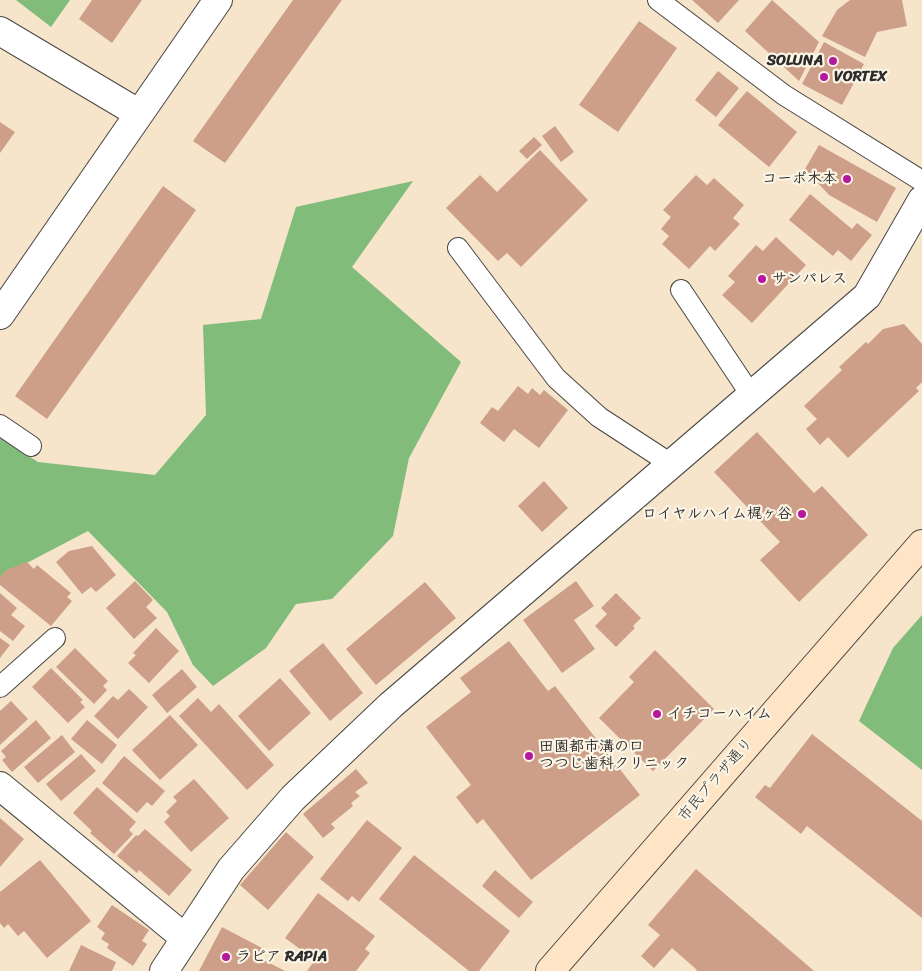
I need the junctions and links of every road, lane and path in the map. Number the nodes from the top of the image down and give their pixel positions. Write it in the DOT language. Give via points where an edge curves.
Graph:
graph roads {
  1 [pos="218,0"];
  2 [pos="658,0"];
  3 [pos="0,31"];
  4 [pos="138,113"];
  5 [pos="922,182"];
  6 [pos="922,200"];
  7 [pos="458,248"];
  8 [pos="681,290"];
  9 [pos="0,315"];
  10 [pos="751,395"];
  11 [pos="0,425"];
  12 [pos="31,446"];
  13 [pos="671,464"];
  14 [pos="922,544"];
  15 [pos="55,638"];
  16 [pos="0,687"];
  17 [pos="0,786"];
  18 [pos="185,938"];
  19 [pos="164,971"];
  20 [pos="550,971"];
  1 -- 4 [label="street"];
  2 -- 5 [label="lane" via="784,95"];
  3 -- 4 [label="street"];
  4 -- 9 [label="street"];
  6 -- 10 [label="street" via="867,296"];
  7 -- 13 [label="lane" via="556,378 599,416"];
  8 -- 10 [label="lane"];
  10 -- 13 [label="street"];
  11 -- 12 [label="lane"];
  13 -- 18 [label="street" via="391,705 293,798 231,869"];
  14 -- 20 [label="street, 市民プラザ通り"];
  15 -- 16 [label="lane"];
  17 -- 18 [label="street"];
  18 -- 19 [label="street"];
}
